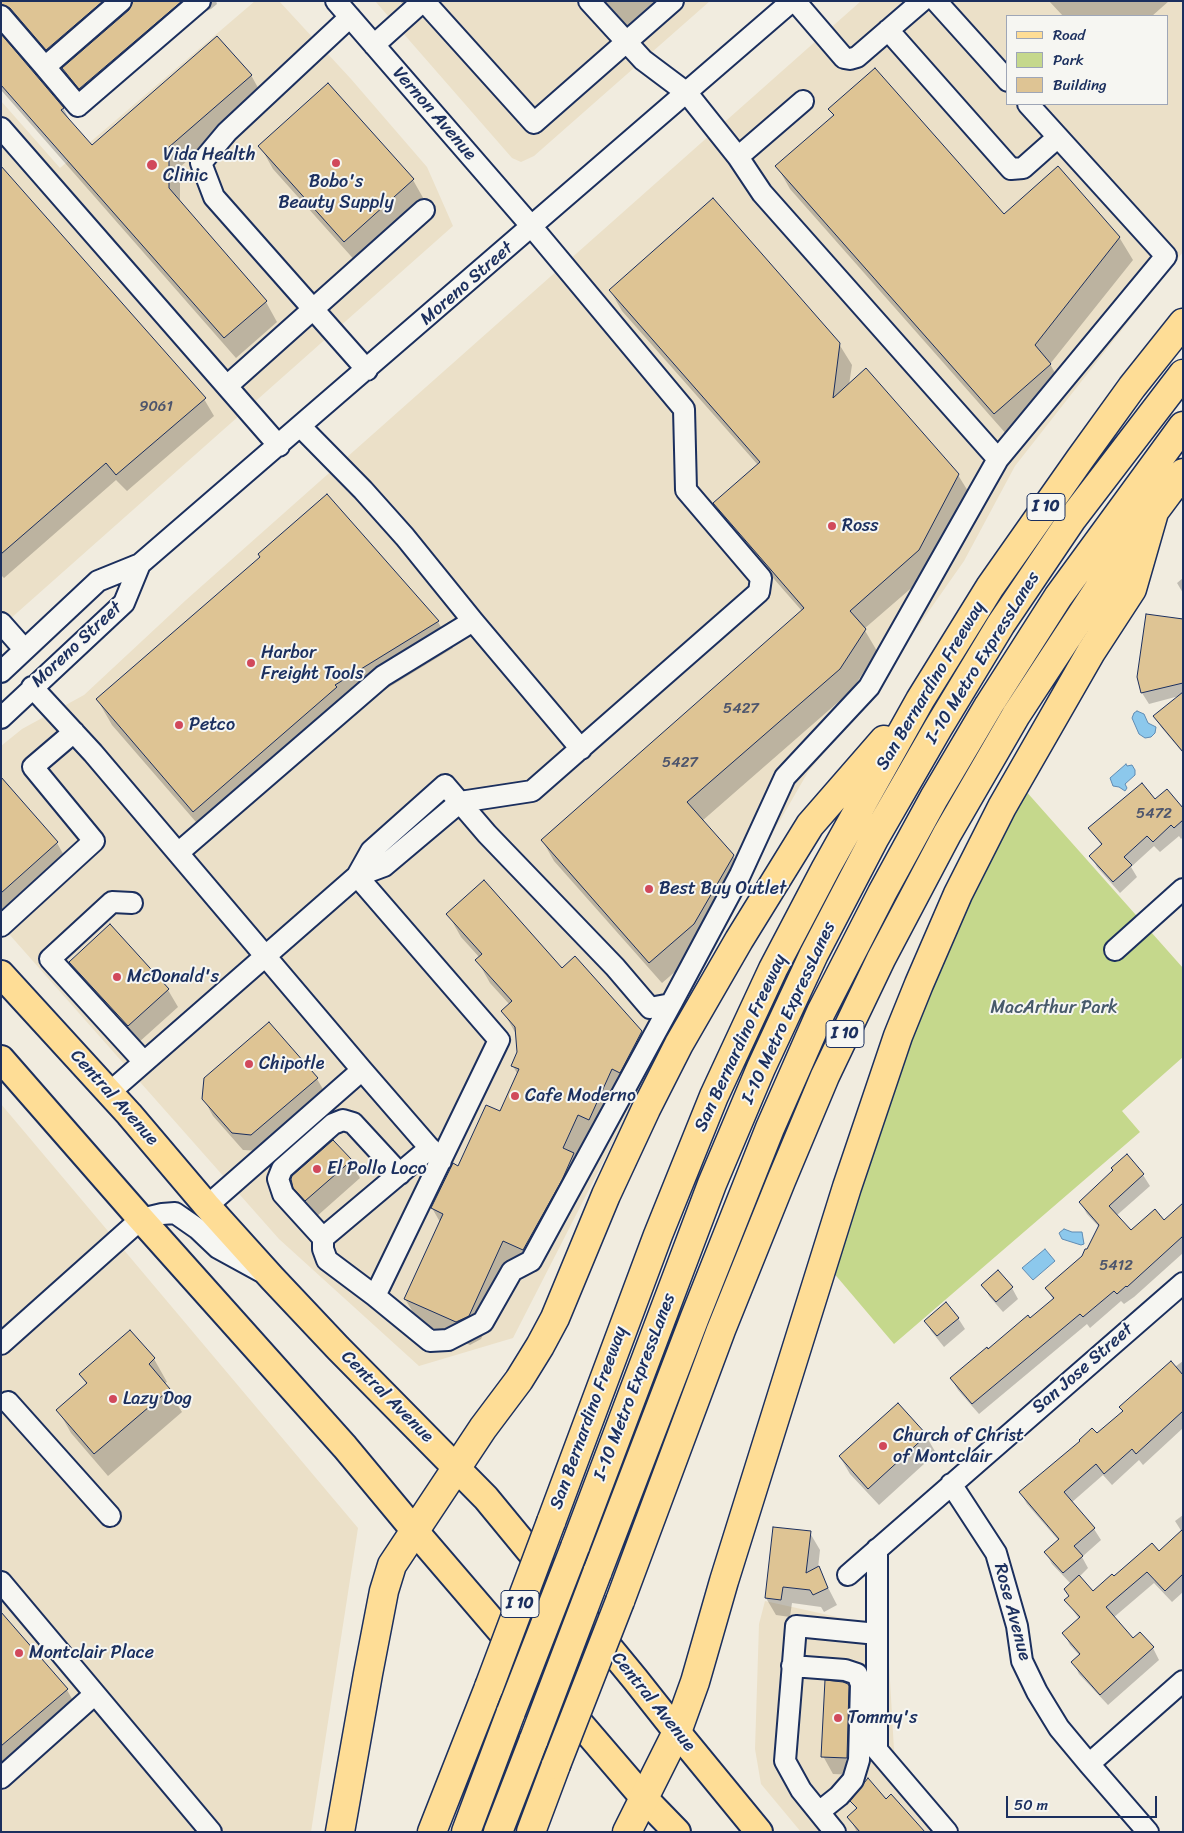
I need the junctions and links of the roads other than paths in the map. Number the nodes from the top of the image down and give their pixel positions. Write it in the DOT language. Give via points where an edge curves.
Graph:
graph roads {
  1 [pos="121,1"];
  2 [pos="200,1"];
  3 [pos="336,1"];
  4 [pos="423,1"];
  5 [pos="589,1"];
  6 [pos="673,1"];
  7 [pos="794,1"];
  8 [pos="922,1"];
  9 [pos="936,1"];
  10 [pos="1,16"];
  11 [pos="350,17"];
  12 [pos="888,30"];
  13 [pos="626,42"];
  14 [pos="374,45"];
  15 [pos="45,67"];
  16 [pos="1006,79"];
  17 [pos="687,93"];
  18 [pos="802,101"];
  19 [pos="1029,105"];
  20 [pos="1,128"];
  21 [pos="1058,136"];
  22 [pos="738,157"];
  23 [pos="424,210"];
  24 [pos="532,227"];
  25 [pos="312,309"];
  26 [pos="1183,323"];
  27 [pos="367,370"];
  28 [pos="1183,374"];
  29 [pos="227,386"];
  30 [pos="1183,426"];
  31 [pos="301,427"];
  32 [pos="279,446"];
  33 [pos="998,459"];
  34 [pos="1183,472"];
  35 [pos="1155,509"];
  36 [pos="140,564"];
  37 [pos="473,621"];
  38 [pos="1,623"];
  39 [pos="24,649"];
  40 [pos="1,672"];
  41 [pos="32,687"];
  42 [pos="920,700"];
  43 [pos="1,718"];
  44 [pos="74,732"];
  45 [pos="581,748"];
  46 [pos="460,802"];
  47 [pos="178,853"];
  48 [pos="357,876"];
  49 [pos="1183,889"];
  50 [pos="132,903"];
  51 [pos="1,926"];
  52 [pos="1115,950"];
  53 [pos="266,956"];
  54 [pos="1,974"];
  55 [pos="671,1004"];
  56 [pos="1,1059"];
  57 [pos="144,1062"];
  58 [pos="362,1070"];
  59 [pos="110,1092"];
  60 [pos="435,1154"];
  61 [pos="400,1174"];
  62 [pos="207,1206"];
  63 [pos="141,1219"];
  64 [pos="323,1238"];
  65 [pos="272,1278"];
  66 [pos="1183,1283"];
  67 [pos="375,1296"];
  68 [pos="1,1344"];
  69 [pos="8,1402"];
  70 [pos="457,1468"];
  71 [pos="951,1484"];
  72 [pos="110,1516"];
  73 [pos="414,1530"];
  74 [pos="877,1549"];
  75 [pos="848,1575"];
  76 [pos="1,1582"];
  77 [pos="877,1632"];
  78 [pos="792,1666"];
  79 [pos="1183,1681"];
  80 [pos="95,1694"];
  81 [pos="676,1732"];
  82 [pos="1089,1764"];
  83 [pos="1,1778"];
  84 [pos="643,1797"];
  85 [pos="818,1812"];
  86 [pos="211,1832"];
  87 [pos="340,1832"];
  88 [pos="432,1832"];
  89 [pos="466,1832"];
  90 [pos="498,1832"];
  91 [pos="531,1832"];
  92 [pos="627,1832"];
  93 [pos="677,1832"];
  94 [pos="760,1832"];
  95 [pos="835,1832"];
  96 [pos="948,1832"];
  97 [pos="1148,1832"];
  1 -- 15 [label="street"];
  2 -- 15 [label="street" via="78,106"];
  3 -- 11 [label="street, Vernon Avenue"];
  4 -- 13 [label="street" via="534,123"];
  4 -- 14 [label="street"];
  5 -- 13 [label="street"];
  6 -- 13 [label="street"];
  7 -- 12 [label="street" via="844,58 857,57"];
  7 -- 17 [label="street, Moreno Street"];
  8 -- 12 [label="street"];
  9 -- 16 [label="street"];
  10 -- 15 [label="street"];
  11 -- 14 [label="street, Vernon Avenue"];
  11 -- 25 [label="street" via="227,132 201,163 214,196"];
  12 -- 21 [label="street" via="1011,169 1023,168"];
  13 -- 17 [label="street" via="643,60"];
  14 -- 24 [label="street, Vernon Avenue"];
  17 -- 22 [label="street"];
  17 -- 24 [label="street, Moreno Street"];
  18 -- 22 [label="street"];
  19 -- 21 [label="street"];
  20 -- 29 [label="street"];
  21 -- 33 [label="street" via="1166,256"];
  22 -- 33 [label="street" via="762,193"];
  23 -- 25 [label="street"];
  24 -- 27 [label="street, Moreno Street"];
  24 -- 45 [label="street, Vernon Avenue" via="684,409 686,490 760,578 759,592"];
  25 -- 27 [label="street"];
  25 -- 29 [label="street"];
  26 -- 42 [label="highway, San Bernardino Freeway / I 10" via="1080,458 990,587"];
  27 -- 31 [label="street, Moreno Street"];
  28 -- 89 [label="highway, I-10 Metro ExpressLanes, bridge" via="1072,519 1002,624 874,840 819,945 761,1068 712,1184"];
  29 -- 32 [label="street"];
  30 -- 90 [label="highway, I-10 Metro ExpressLanes, bridge" via="1058,597 989,705 882,892 821,1012 766,1137 695,1317"];
  31 -- 32 [label="street, Moreno Street"];
  31 -- 37 [label="street" via="405,537"];
  32 -- 36 [label="street, Moreno Street"];
  33 -- 55 [label="street" via="870,687 785,777 740,875"];
  34 -- 35 [label="highway, I 10"];
  35 -- 81 [label="highway" via="1132,590 1091,652 988,832 942,927 898,1036 832,1234"];
  35 -- 91 [label="highway, I 10, bridge" via="1016,715 947,834 881,959 825,1076 722,1330"];
  36 -- 39 [label="street, Moreno Street" via="98,581"];
  36 -- 41 [label="street, Moreno Street" via="124,603"];
  37 -- 45 [label="street"];
  37 -- 47 [label="street" via="383,676"];
  38 -- 39 [label="street"];
  39 -- 40 [label="street, Moreno Street"];
  41 -- 43 [label="street, Moreno Street"];
  41 -- 44 [label="street"];
  42 -- 70 [label="highway" via="810,825 738,940 646,1110 540,1346"];
  42 -- 88 [label="highway, San Bernardino Freeway / I 10, bridge" via="826,868 773,970 714,1096 658,1235"];
  44 -- 47 [label="street"];
  44 -- 51 [label="street" via="33,767 94,841"];
  45 -- 46 [label="street, Vernon Avenue" via="532,791"];
  46 -- 48 [label="street" via="384,866"];
  46 -- 48 [label="street" via="445,785 371,851"];
  46 -- 55 [label="street" via="650,1008"];
  47 -- 53 [label="street"];
  48 -- 53 [label="street"];
  48 -- 60 [label="street" via="499,1040"];
  49 -- 52 [label="street"];
  50 -- 57 [label="street" via="112,902 50,958"];
  53 -- 57 [label="street"];
  53 -- 58 [label="street"];
  54 -- 59 [label="main road, Central Avenue"];
  55 -- 67 [label="street" via="531,1261 512,1272 483,1322 448,1340 430,1341"];
  56 -- 63 [label="main road"];
  57 -- 59 [label="street"];
  58 -- 60 [label="street"];
  58 -- 62 [label="street"];
  59 -- 62 [label="main road, Central Avenue"];
  60 -- 61 [label="street"];
  60 -- 67 [label="street"];
  61 -- 64 [label="street"];
  61 -- 64 [label="street" via="354,1123 343,1120 333,1124 282,1169 278,1179 283,1194"];
  62 -- 65 [label="main road, Central Avenue"];
  63 -- 65 [label="street" via="175,1213 218,1248"];
  63 -- 68 [label="street"];
  63 -- 73 [label="main road" via="346,1447"];
  64 -- 67 [label="street" via="327,1260"];
  65 -- 70 [label="main road, Central Avenue"];
  66 -- 71 [label="street, San Jose Street"];
  69 -- 72 [label="street"];
  70 -- 73 [label="highway"];
  70 -- 81 [label="main road, Central Avenue" via="493,1505"];
  71 -- 74 [label="street, San Jose Street"];
  71 -- 82 [label="street, Rose Avenue" via="996,1553 1017,1626 1022,1661 1037,1692 1059,1728"];
  73 -- 84 [label="main road"];
  73 -- 87 [label="highway" via="392,1565 384,1592"];
  74 -- 75 [label="street, San Jose Street"];
  74 -- 77 [label="street"];
  76 -- 80 [label="street"];
  77 -- 78 [label="street" via="866,1634 796,1626"];
  77 -- 96 [label="street" via="877,1750"];
  78 -- 85 [label="street" via="785,1761"];
  78 -- 85 [label="street" via="846,1670 857,1674 861,1684 859,1760 853,1780"];
  79 -- 82 [label="street"];
  80 -- 83 [label="street"];
  80 -- 86 [label="street"];
  81 -- 84 [label="highway"];
  81 -- 94 [label="main road, Central Avenue"];
  82 -- 97 [label="street, Rose Avenue"];
  84 -- 92 [label="highway"];
  84 -- 93 [label="main road"];
  85 -- 95 [label="street"];
}
